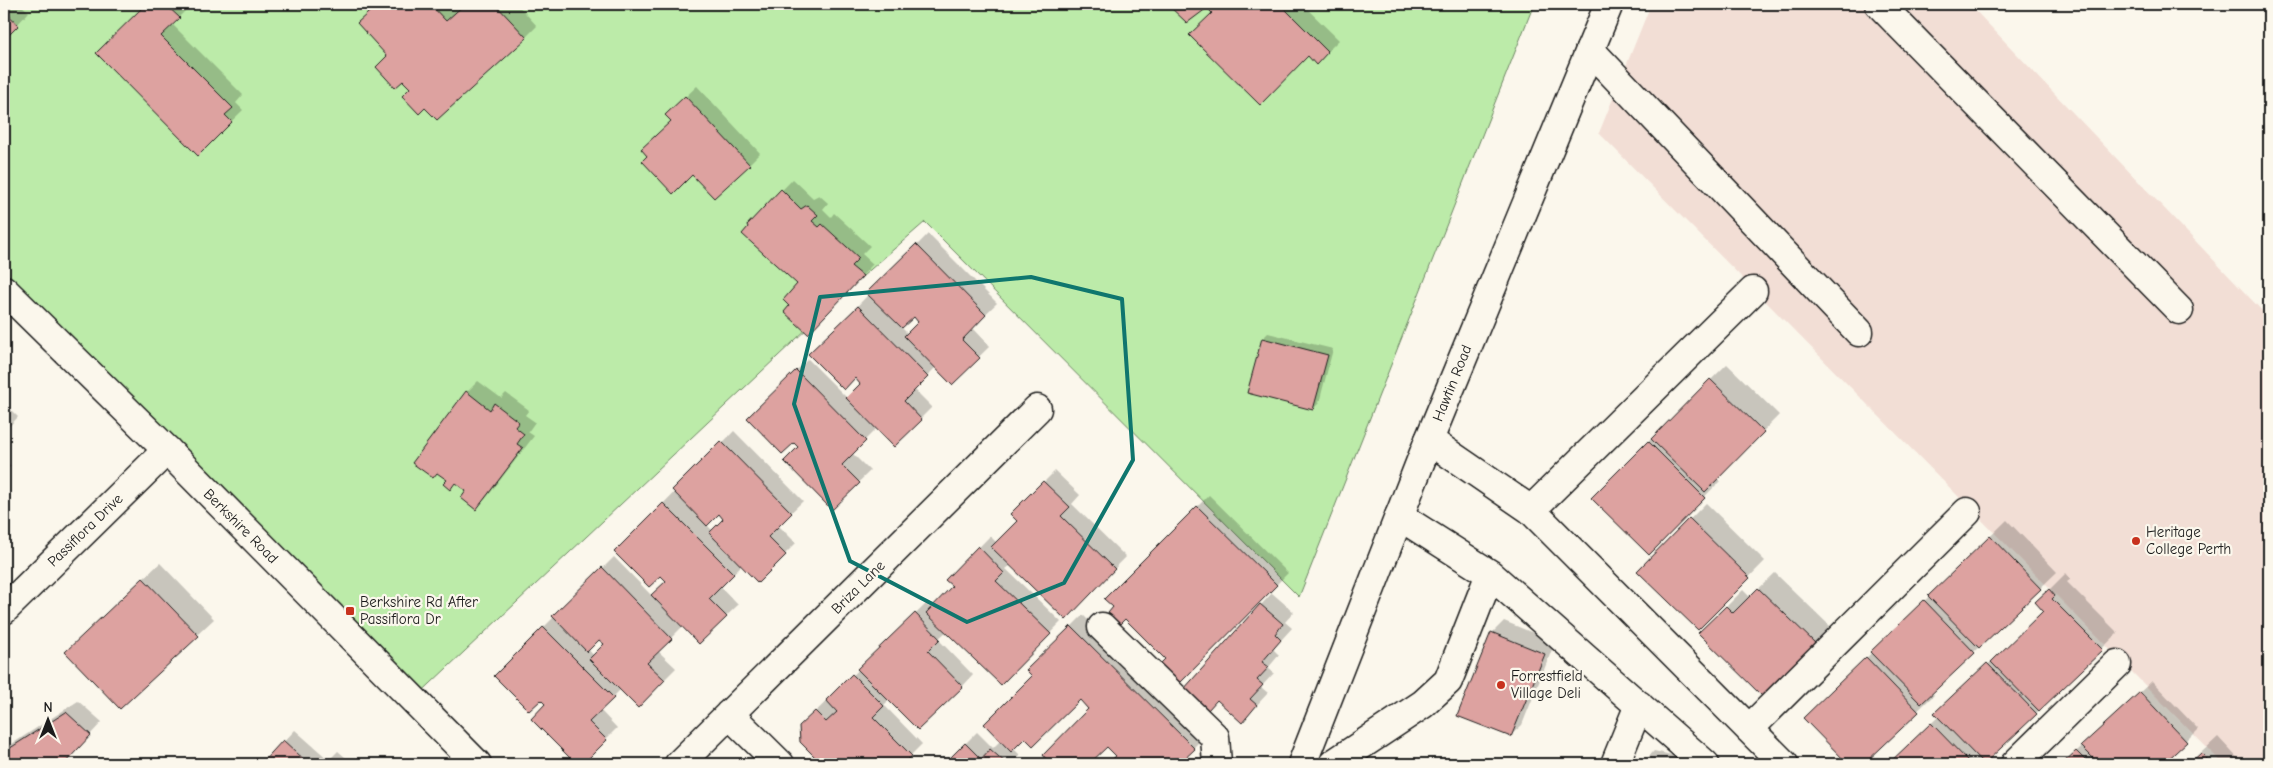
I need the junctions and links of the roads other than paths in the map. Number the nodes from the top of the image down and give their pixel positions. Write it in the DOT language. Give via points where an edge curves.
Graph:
graph roads {
  1 [pos="1609,4"];
  2 [pos="1879,4"];
  3 [pos="1590,50"];
  4 [pos="4,290"];
  5 [pos="1753,291"];
  6 [pos="2179,310"];
  7 [pos="1859,332"];
  8 [pos="1037,409"];
  9 [pos="1429,440"];
  10 [pos="167,450"];
  11 [pos="1531,510"];
  12 [pos="1967,512"];
  13 [pos="1399,516"];
  14 [pos="1490,574"];
  15 [pos="4,610"];
  16 [pos="1102,627"];
  17 [pos="2117,664"];
  18 [pos="1638,705"];
  19 [pos="729,714"];
  20 [pos="1749,729"];
  21 [pos="477,764"];
  22 [pos="679,764"];
  23 [pos="780,764"];
  24 [pos="1217,764"];
  25 [pos="1302,764"];
  26 [pos="1333,764"];
  27 [pos="1615,764"];
  28 [pos="1705,764"];
  29 [pos="1784,764"];
  30 [pos="2015,764"];
  1 -- 3 [label="street, Hawtin Road"];
  2 -- 6 [label="street"];
  3 -- 7 [label="street"];
  3 -- 9 [label="street, Hawtin Road"];
  4 -- 10 [label="street, Berkshire Road"];
  5 -- 11 [label="street"];
  8 -- 19 [label="street, Briza Lane"];
  9 -- 11 [label="street"];
  9 -- 13 [label="street, Hawtin Road"];
  10 -- 15 [label="street, Passiflora Drive"];
  10 -- 21 [label="street, Berkshire Road"];
  11 -- 20 [label="street"];
  12 -- 20 [label="street"];
  13 -- 14 [label="street"];
  13 -- 25 [label="street, Hawtin Road"];
  14 -- 18 [label="street"];
  14 -- 26 [label="street" via="1448,681 1416,709"];
  16 -- 24 [label="street" via="1215,737"];
  17 -- 30 [label="street"];
  18 -- 27 [label="street"];
  18 -- 28 [label="street"];
  19 -- 22 [label="street, Briza Lane"];
  19 -- 23 [label="street"];
  20 -- 29 [label="street"];
}
